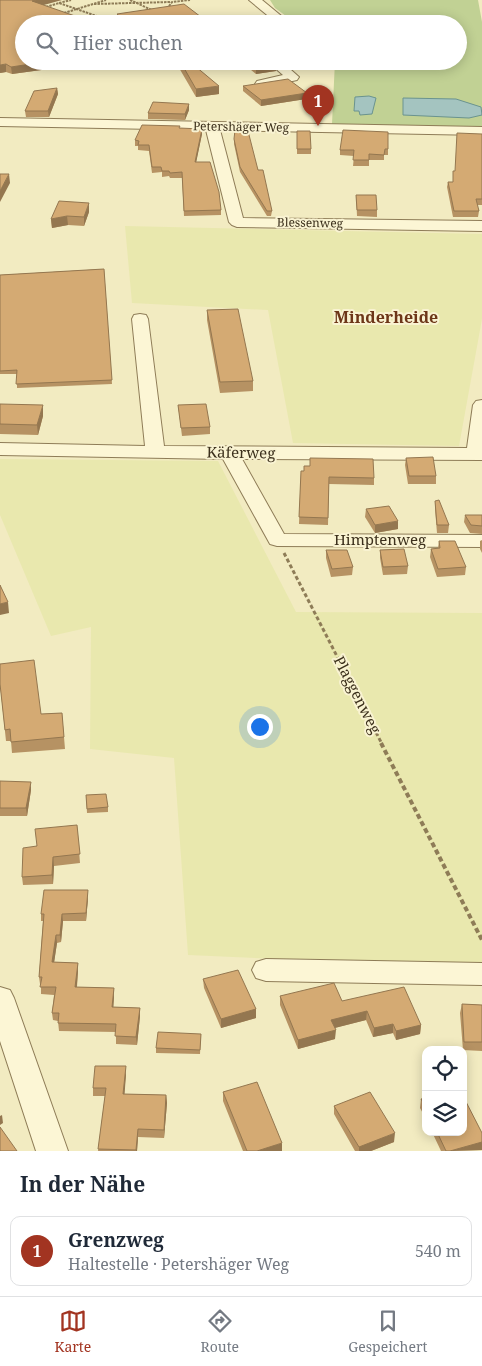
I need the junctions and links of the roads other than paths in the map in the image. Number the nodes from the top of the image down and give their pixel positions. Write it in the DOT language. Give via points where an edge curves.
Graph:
graph roads {
  1 [pos="255,0"];
  2 [pos="274,15"];
  3 [pos="285,70"];
  4 [pos="258,84"];
  5 [pos="0,122"];
  6 [pos="212,127"];
  7 [pos="482,132"];
  8 [pos="482,226"];
  9 [pos="140,319"];
  10 [pos="482,405"];
  11 [pos="0,449"];
  12 [pos="155,452"];
  13 [pos="229,453"];
  14 [pos="479,454"];
  15 [pos="482,541"];
  16 [pos="266,970"];
  17 [pos="482,974"];
  18 [pos="0,998"];
  19 [pos="52,1151"];
  1 -- 2 [label="street"];
  3 -- 4 [label="street" via="294,77"];
  5 -- 6 [label="street, Petershäger Weg"];
  6 -- 7 [label="street, Petershäger Weg"];
  6 -- 8 [label="street, Blessenweg" via="237,222"];
  9 -- 12 [label="street"];
  10 -- 14 [label="street"];
  11 -- 12 [label="street, Käferweg"];
  12 -- 13 [label="street, Käferweg"];
  13 -- 14 [label="street, Käferweg"];
  13 -- 15 [label="street, Himptenweg" via="277,540"];
  16 -- 17 [label="street"];
  18 -- 19 [label="street"];
}
